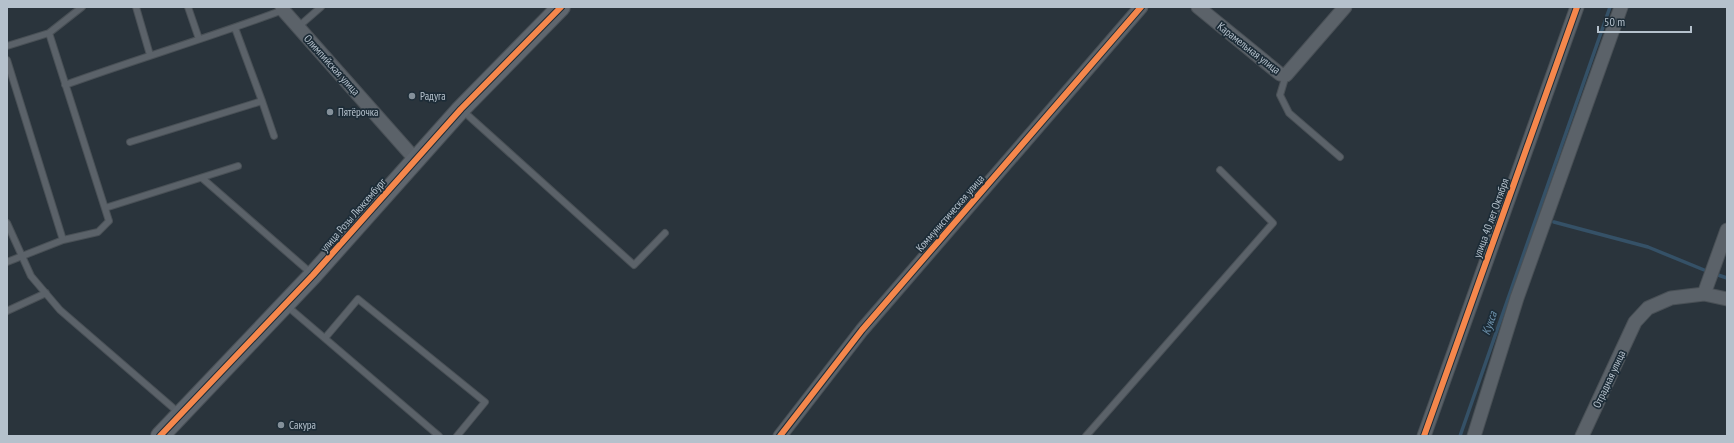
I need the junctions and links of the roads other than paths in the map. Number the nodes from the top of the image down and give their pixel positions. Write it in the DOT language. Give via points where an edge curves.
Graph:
graph roads {
  1 [pos="82,7"];
  2 [pos="136,7"];
  3 [pos="188,7"];
  4 [pos="321,7"];
  5 [pos="560,7"];
  6 [pos="1141,7"];
  7 [pos="1198,7"];
  8 [pos="1345,7"];
  9 [pos="1577,7"];
  10 [pos="1621,7"];
  11 [pos="282,9"];
  12 [pos="298,27"];
  13 [pos="234,28"];
  14 [pos="49,33"];
  15 [pos="199,39"];
  16 [pos="7,46"];
  17 [pos="150,55"];
  18 [pos="7,60"];
  19 [pos="1286,75"];
  20 [pos="65,85"];
  21 [pos="262,100"];
  22 [pos="461,109"];
  23 [pos="274,136"];
  24 [pos="130,142"];
  25 [pos="1340,157"];
  26 [pos="415,159"];
  27 [pos="238,166"];
  28 [pos="1220,170"];
  29 [pos="202,178"];
  30 [pos="105,208"];
  31 [pos="7,223"];
  32 [pos="1727,230"];
  33 [pos="666,233"];
  34 [pos="63,240"];
  35 [pos="22,255"];
  36 [pos="7,262"];
  37 [pos="313,275"];
  38 [pos="46,293"];
  39 [pos="1704,294"];
  40 [pos="1727,299"];
  41 [pos="285,304"];
  42 [pos="7,311"];
  43 [pos="325,338"];
  44 [pos="180,414"];
  45 [pos="160,436"];
  46 [pos="439,436"];
  47 [pos="457,436"];
  48 [pos="780,436"];
  49 [pos="1086,436"];
  50 [pos="1424,436"];
  51 [pos="1474,436"];
  52 [pos="1582,436"];
  1 -- 14 [label="lane"];
  2 -- 17 [label="lane"];
  3 -- 15 [label="lane"];
  4 -- 12 [label="lane"];
  5 -- 22 [label="street, улица Розы Люксембург"];
  6 -- 48 [label="street, Коммунистическая улица" via="862,330"];
  7 -- 19 [label="street, Карамельная улица" via="1280,74"];
  8 -- 19 [label="street, Карамельная улица"];
  9 -- 50 [label="street, улица 40 лет Октября"];
  10 -- 51 [label="street" via="1517,298"];
  11 -- 12 [label="street, Олимпийская улица"];
  11 -- 13 [label="lane"];
  12 -- 26 [label="street, Олимпийская улица"];
  13 -- 15 [label="lane"];
  13 -- 21 [label="lane"];
  14 -- 16 [label="lane"];
  14 -- 20 [label="lane"];
  15 -- 17 [label="lane"];
  17 -- 20 [label="lane"];
  18 -- 34 [label="lane"];
  19 -- 25 [label="lane" via="1280,95 1289,113"];
  20 -- 30 [label="lane"];
  21 -- 23 [label="lane"];
  21 -- 24 [label="lane"];
  22 -- 26 [label="street, улица Розы Люксембург"];
  22 -- 33 [label="lane" via="634,265"];
  26 -- 37 [label="street, улица Розы Люксембург"];
  27 -- 29 [label="lane"];
  28 -- 49 [label="lane" via="1273,223"];
  29 -- 30 [label="lane"];
  29 -- 37 [label="lane"];
  30 -- 34 [label="lane" via="109,221 98,232"];
  31 -- 35 [label="lane"];
  32 -- 39 [label="street"];
  34 -- 35 [label="lane"];
  35 -- 36 [label="lane"];
  35 -- 38 [label="lane" via="31,276"];
  37 -- 41 [label="street, улица Розы Люксембург"];
  38 -- 42 [label="lane"];
  38 -- 44 [label="lane" via="60,310"];
  39 -- 40 [label="street, Отрадная улица"];
  39 -- 52 [label="street, Отрадная улица" via="1671,298 1648,308 1635,322"];
  41 -- 43 [label="lane"];
  41 -- 44 [label="street, улица Розы Люксембург"];
  43 -- 46 [label="lane"];
  43 -- 47 [label="lane" via="358,299 486,402"];
  44 -- 45 [label="street, улица Розы Люксембург"];
}
